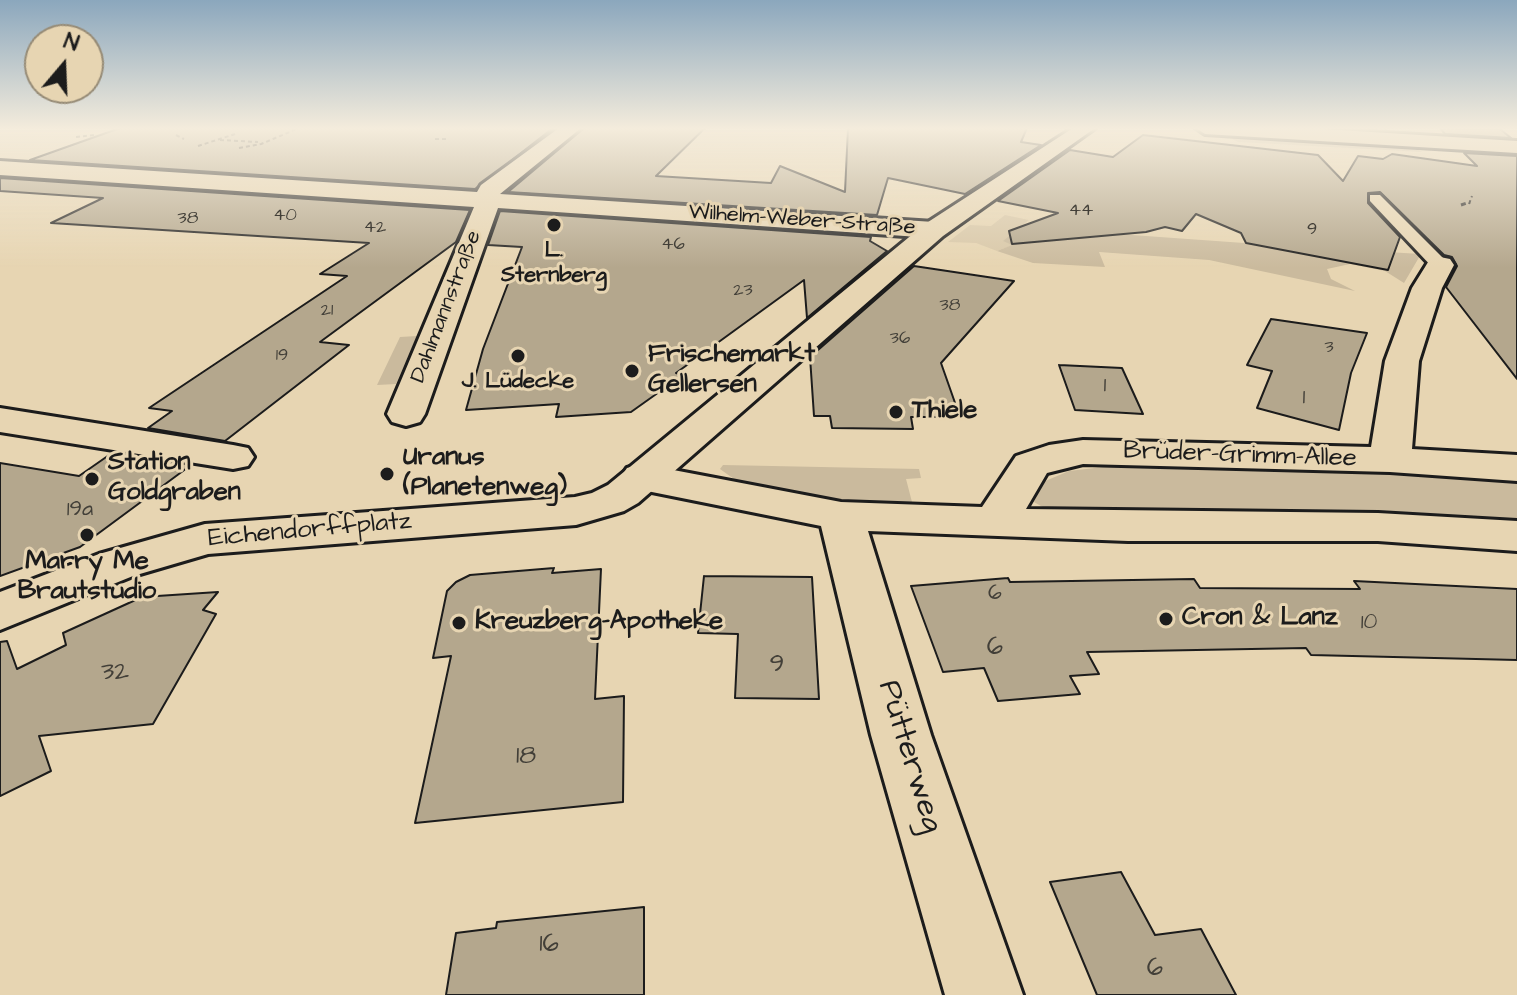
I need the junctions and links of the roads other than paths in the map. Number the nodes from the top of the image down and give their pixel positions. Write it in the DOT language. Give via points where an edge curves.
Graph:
graph roads {
  1 [pos="98,174"];
  2 [pos="510,174"];
  3 [pos="1017,174"];
  4 [pos="1375,198"];
  5 [pos="486,200"];
  6 [pos="934,230"];
  7 [pos="1440,265"];
  8 [pos="406,414"];
  9 [pos="0,420"];
  10 [pos="233,457"];
  11 [pos="1390,460"];
  12 [pos="1517,468"];
  13 [pos="642,477"];
  14 [pos="841,516"];
  15 [pos="995,522"];
  16 [pos="1517,536"];
  17 [pos="0,612"];
  18 [pos="984,995"];
  1 -- 5 [label="street, Wilhelm-Weber-Straße"];
  2 -- 5 [label="street" via="489,190"];
  3 -- 6 [label="street, Eichendorffplatz"];
  4 -- 7 [label="lane"];
  5 -- 6 [label="street, Wilhelm-Weber-Straße"];
  5 -- 8 [label="street, Dahlmannstraße"];
  6 -- 13 [label="street, Eichendorffplatz"];
  7 -- 11 [label="street" via="1402,361"];
  9 -- 10 [label="street"];
  11 -- 12 [label="street, Brüder-Grimm-Allee"];
  11 -- 15 [label="street, Brüder-Grimm-Allee" via="1083,452 1049,457 1031,465"];
  13 -- 14 [label="street"];
  13 -- 17 [label="street, Eichendorffplatz" via="608,502 576,511 231,536 161,550"];
  14 -- 15 [label="street"];
  14 -- 18 [label="street, Pütterweg" via="901,735"];
  15 -- 16 [label="street" via="1378,527"];
}
